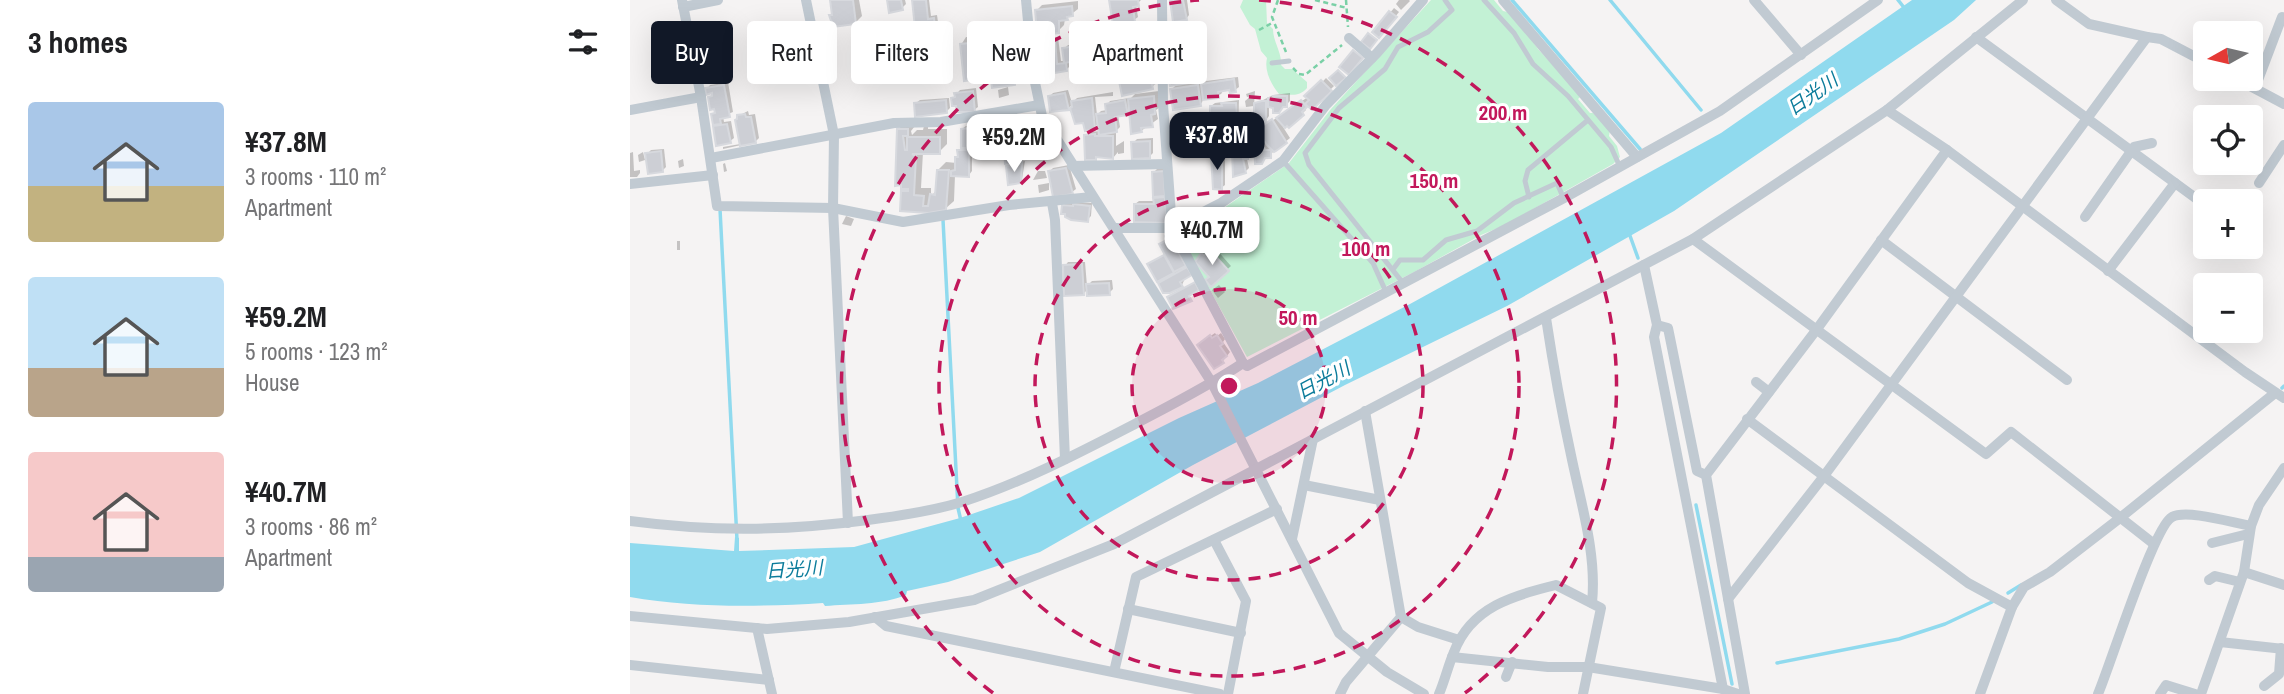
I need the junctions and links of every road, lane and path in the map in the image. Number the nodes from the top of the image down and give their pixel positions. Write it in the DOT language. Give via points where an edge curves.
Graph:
graph roads {
  1 [pos="718,0"];
  2 [pos="806,0"];
  3 [pos="1026,0"];
  4 [pos="1162,0"];
  5 [pos="1278,0"];
  6 [pos="1315,0"];
  7 [pos="1346,0"];
  8 [pos="1423,0"];
  9 [pos="1445,0"];
  10 [pos="1484,0"];
  11 [pos="1503,0"];
  12 [pos="1754,0"];
  13 [pos="1878,0"];
  14 [pos="2023,0"];
  15 [pos="2056,0"];
  16 [pos="682,3"];
  17 [pos="1347,8"];
  18 [pos="2282,17"];
  19 [pos="1274,22"];
  20 [pos="1259,30"];
  21 [pos="1976,37"];
  22 [pos="2147,37"];
  23 [pos="1349,38"];
  24 [pos="1801,55"];
  25 [pos="2193,56"];
  26 [pos="1372,58"];
  27 [pos="1290,61"];
  28 [pos="1272,63"];
  29 [pos="2263,67"];
  30 [pos="2260,91"];
  31 [pos="701,97"];
  32 [pos="1586,97"];
  33 [pos="2284,104"];
  34 [pos="1039,106"];
  35 [pos="1577,106"];
  36 [pos="630,110"];
  37 [pos="1887,110"];
  38 [pos="2087,119"];
  39 [pos="1588,120"];
  40 [pos="834,135"];
  41 [pos="2152,143"];
  42 [pos="2284,145"];
  43 [pos="1947,150"];
  44 [pos="2132,151"];
  45 [pos="1637,157"];
  46 [pos="711,158"];
  47 [pos="1283,161"];
  48 [pos="1167,164"];
  49 [pos="1309,165"];
  50 [pos="1072,166"];
  51 [pos="1620,167"];
  52 [pos="713,175"];
  53 [pos="1297,175"];
  54 [pos="2175,183"];
  55 [pos="2259,183"];
  56 [pos="630,184"];
  57 [pos="2193,196"];
  58 [pos="1092,197"];
  59 [pos="1529,197"];
  60 [pos="1563,198"];
  61 [pos="1052,203"];
  62 [pos="2022,207"];
  63 [pos="833,208"];
  64 [pos="1347,212"];
  65 [pos="2085,217"];
  66 [pos="1336,220"];
  67 [pos="1114,228"];
  68 [pos="1172,228"];
  69 [pos="1693,239"];
  70 [pos="1881,240"];
  71 [pos="1644,265"];
  72 [pos="1394,268"];
  73 [pos="2108,271"];
  74 [pos="1404,283"];
  75 [pos="1386,292"];
  76 [pos="1956,296"];
  77 [pos="1546,317"];
  78 [pos="1657,324"];
  79 [pos="1817,329"];
  80 [pos="1243,363"];
  81 [pos="2067,380"];
  82 [pos="1756,382"];
  83 [pos="1212,383"];
  84 [pos="1891,384"];
  85 [pos="1769,391"];
  86 [pos="2279,396"];
  87 [pos="1365,411"];
  88 [pos="1747,419"];
  89 [pos="1313,439"];
  90 [pos="1065,459"];
  91 [pos="2284,468"];
  92 [pos="1256,469"];
  93 [pos="1706,475"];
  94 [pos="1824,476"];
  95 [pos="1304,485"];
  96 [pos="1380,500"];
  97 [pos="1277,509"];
  98 [pos="2120,519"];
  99 [pos="630,521"];
  100 [pos="848,523"];
  101 [pos="2249,530"];
  102 [pos="1292,538"];
  103 [pos="1214,540"];
  104 [pos="2212,543"];
  105 [pos="2154,544"];
  106 [pos="2242,577"];
  107 [pos="2209,580"];
  108 [pos="2284,585"];
  109 [pos="1728,599"];
  110 [pos="1592,603"];
  111 [pos="2012,607"];
  112 [pos="1128,609"];
  113 [pos="630,616"];
  114 [pos="875,617"];
  115 [pos="1401,617"];
  116 [pos="757,628"];
  117 [pos="1241,633"];
  118 [pos="1460,640"];
  119 [pos="2220,642"];
  120 [pos="2283,649"];
  121 [pos="1367,656"];
  122 [pos="1452,657"];
  123 [pos="1512,662"];
  124 [pos="630,664"];
  125 [pos="1588,667"];
  126 [pos="1114,672"];
  127 [pos="1506,677"];
  128 [pos="769,680"];
  129 [pos="2264,686"];
  130 [pos="1688,688"];
  131 [pos="1723,689"];
  132 [pos="772,694"];
  133 [pos="1220,694"];
  134 [pos="1228,694"];
  135 [pos="1340,694"];
  136 [pos="1423,694"];
  137 [pos="1440,694"];
  138 [pos="1583,694"];
  139 [pos="1738,694"];
  140 [pos="1745,694"];
  141 [pos="1980,694"];
  142 [pos="2098,694"];
  143 [pos="2160,694"];
  144 [pos="2195,694"];
  145 [pos="2201,694"];
  1 -- 16 [label="street"];
  2 -- 40 [label="street"];
  3 -- 34 [label="street"];
  4 -- 48 [label="street"];
  5 -- 19 [label="path"];
  6 -- 17 [label="path"];
  7 -- 17 [label="path"];
  8 -- 26 [label="street"];
  9 -- 49 [label="lane" via="1452,10 1428,32 1398,47 1385,69 1339,108 1306,149"];
  10 -- 35 [label="lane" via="1514,33 1533,64"];
  11 -- 32 [label="street"];
  12 -- 24 [label="street"];
  13 -- 24 [label="street"];
  14 -- 21 [label="street"];
  15 -- 22 [label="street" via="2089,24"];
  16 -- 31 [label="street"];
  17 -- 23 [label="path"];
  18 -- 29 [label="street"];
  19 -- 20 [label="path"];
  19 -- 27 [label="path"];
  21 -- 37 [label="street"];
  21 -- 38 [label="street"];
  22 -- 25 [label="street"];
  22 -- 38 [label="street"];
  23 -- 26 [label="street"];
  23 -- 27 [label="path" via="1306,75 1294,70"];
  24 -- 45 [label="street" via="1720,111"];
  26 -- 47 [label="street" via="1326,105"];
  27 -- 28 [label="lane"];
  30 -- 33 [label="street"];
  31 -- 36 [label="street"];
  31 -- 46 [label="street"];
  32 -- 35 [label="lane"];
  32 -- 45 [label="street"];
  34 -- 40 [label="street"];
  34 -- 50 [label="street"];
  35 -- 39 [label="lane"];
  37 -- 43 [label="street"];
  37 -- 69 [label="street"];
  38 -- 44 [label="street"];
  38 -- 62 [label="street"];
  39 -- 51 [label="lane" via="1611,147"];
  39 -- 59 [label="lane" via="1528,170"];
  40 -- 46 [label="street"];
  40 -- 63 [label="street"];
  41 -- 44 [label="street"];
  42 -- 55 [label="street"];
  43 -- 62 [label="street"];
  43 -- 70 [label="street"];
  44 -- 54 [label="street"];
  44 -- 65 [label="street"];
  45 -- 51 [label="street"];
  46 -- 52 [label="street"];
  47 -- 53 [label="lane"];
  47 -- 68 [label="street"];
  48 -- 50 [label="street"];
  48 -- 68 [label="street"];
  49 -- 53 [label="lane"];
  49 -- 64 [label="lane"];
  50 -- 58 [label="street"];
  51 -- 60 [label="street"];
  52 -- 56 [label="street"];
  52 -- 63 [label="street" via="717,206"];
  53 -- 66 [label="lane"];
  54 -- 57 [label="street"];
  54 -- 73 [label="street"];
  58 -- 61 [label="street"];
  58 -- 67 [label="street"];
  59 -- 60 [label="lane" via="1558,183"];
  59 -- 72 [label="lane" via="1477,231 1446,240 1423,260 1400,260"];
  60 -- 74 [label="street"];
  61 -- 63 [label="street" via="903,222"];
  61 -- 90 [label="street"];
  62 -- 73 [label="street"];
  62 -- 76 [label="street"];
  63 -- 100 [label="street"];
  64 -- 66 [label="lane"];
  64 -- 72 [label="lane"];
  66 -- 75 [label="lane" via="1373,263"];
  67 -- 68 [label="street"];
  67 -- 83 [label="street"];
  68 -- 80 [label="street"];
  69 -- 71 [label="street"];
  69 -- 79 [label="street"];
  70 -- 76 [label="street"];
  70 -- 79 [label="street"];
  71 -- 77 [label="street"];
  71 -- 78 [label="street"];
  72 -- 74 [label="lane"];
  73 -- 86 [label="street"];
  74 -- 75 [label="street"];
  75 -- 80 [label="street" via="1247,366"];
  76 -- 81 [label="street"];
  76 -- 84 [label="street"];
  77 -- 87 [label="street"];
  77 -- 110 [label="street" via="1589,537 1595,580"];
  78 -- 93 [label="street" via="1668,328 1697,471"];
  78 -- 131 [label="street" via="1654,337"];
  79 -- 84 [label="street"];
  79 -- 85 [label="street"];
  80 -- 83 [label="street"];
  82 -- 85 [label="street"];
  83 -- 90 [label="street"];
  83 -- 92 [label="street"];
  84 -- 94 [label="street"];
  84 -- 98 [label="street" via="1986,454 2011,432"];
  85 -- 88 [label="street"];
  86 -- 98 [label="street"];
  87 -- 89 [label="street"];
  87 -- 96 [label="street"];
  88 -- 93 [label="street"];
  88 -- 94 [label="street"];
  89 -- 92 [label="street"];
  89 -- 95 [label="street"];
  90 -- 100 [label="street" via="961,502"];
  91 -- 101 [label="street" via="2259,505"];
  92 -- 97 [label="street"];
  92 -- 114 [label="street" via="1114,544 974,600"];
  93 -- 109 [label="street"];
  94 -- 109 [label="street"];
  94 -- 111 [label="street" via="1968,583"];
  95 -- 96 [label="street"];
  95 -- 102 [label="street"];
  96 -- 115 [label="street"];
  97 -- 102 [label="street"];
  97 -- 103 [label="street"];
  98 -- 105 [label="street"];
  98 -- 111 [label="street" via="2024,587"];
  99 -- 100 [label="street" via="753,530"];
  101 -- 104 [label="street"];
  101 -- 105 [label="street" via="2202,516 2174,516"];
  101 -- 106 [label="street"];
  102 -- 121 [label="street" via="1339,633"];
  103 -- 112 [label="street" via="1136,578"];
  103 -- 117 [label="street" via="1246,601"];
  105 -- 142 [label="street"];
  106 -- 107 [label="street"];
  106 -- 108 [label="street"];
  106 -- 119 [label="street"];
  109 -- 140 [label="street"];
  110 -- 118 [label="street" via="1556,585 1521,594 1479,615"];
  110 -- 125 [label="street" via="1601,608"];
  111 -- 141 [label="street"];
  112 -- 117 [label="street"];
  112 -- 126 [label="street"];
  113 -- 116 [label="street"];
  114 -- 116 [label="street"];
  114 -- 126 [label="street" via="886,626"];
  115 -- 118 [label="street"];
  115 -- 121 [label="street"];
  116 -- 128 [label="street"];
  117 -- 134 [label="street"];
  118 -- 122 [label="street"];
  119 -- 120 [label="street"];
  119 -- 145 [label="street"];
  120 -- 129 [label="street" via="2279,674"];
  121 -- 135 [label="street"];
  121 -- 136 [label="street"];
  122 -- 123 [label="street"];
  122 -- 137 [label="street"];
  123 -- 125 [label="street"];
  123 -- 127 [label="street"];
  124 -- 128 [label="street"];
  125 -- 130 [label="street"];
  125 -- 138 [label="street"];
  126 -- 133 [label="street"];
  128 -- 132 [label="street"];
  130 -- 131 [label="street"];
  131 -- 139 [label="street"];
  143 -- 144 [label="street" via="2166,685"];
}
